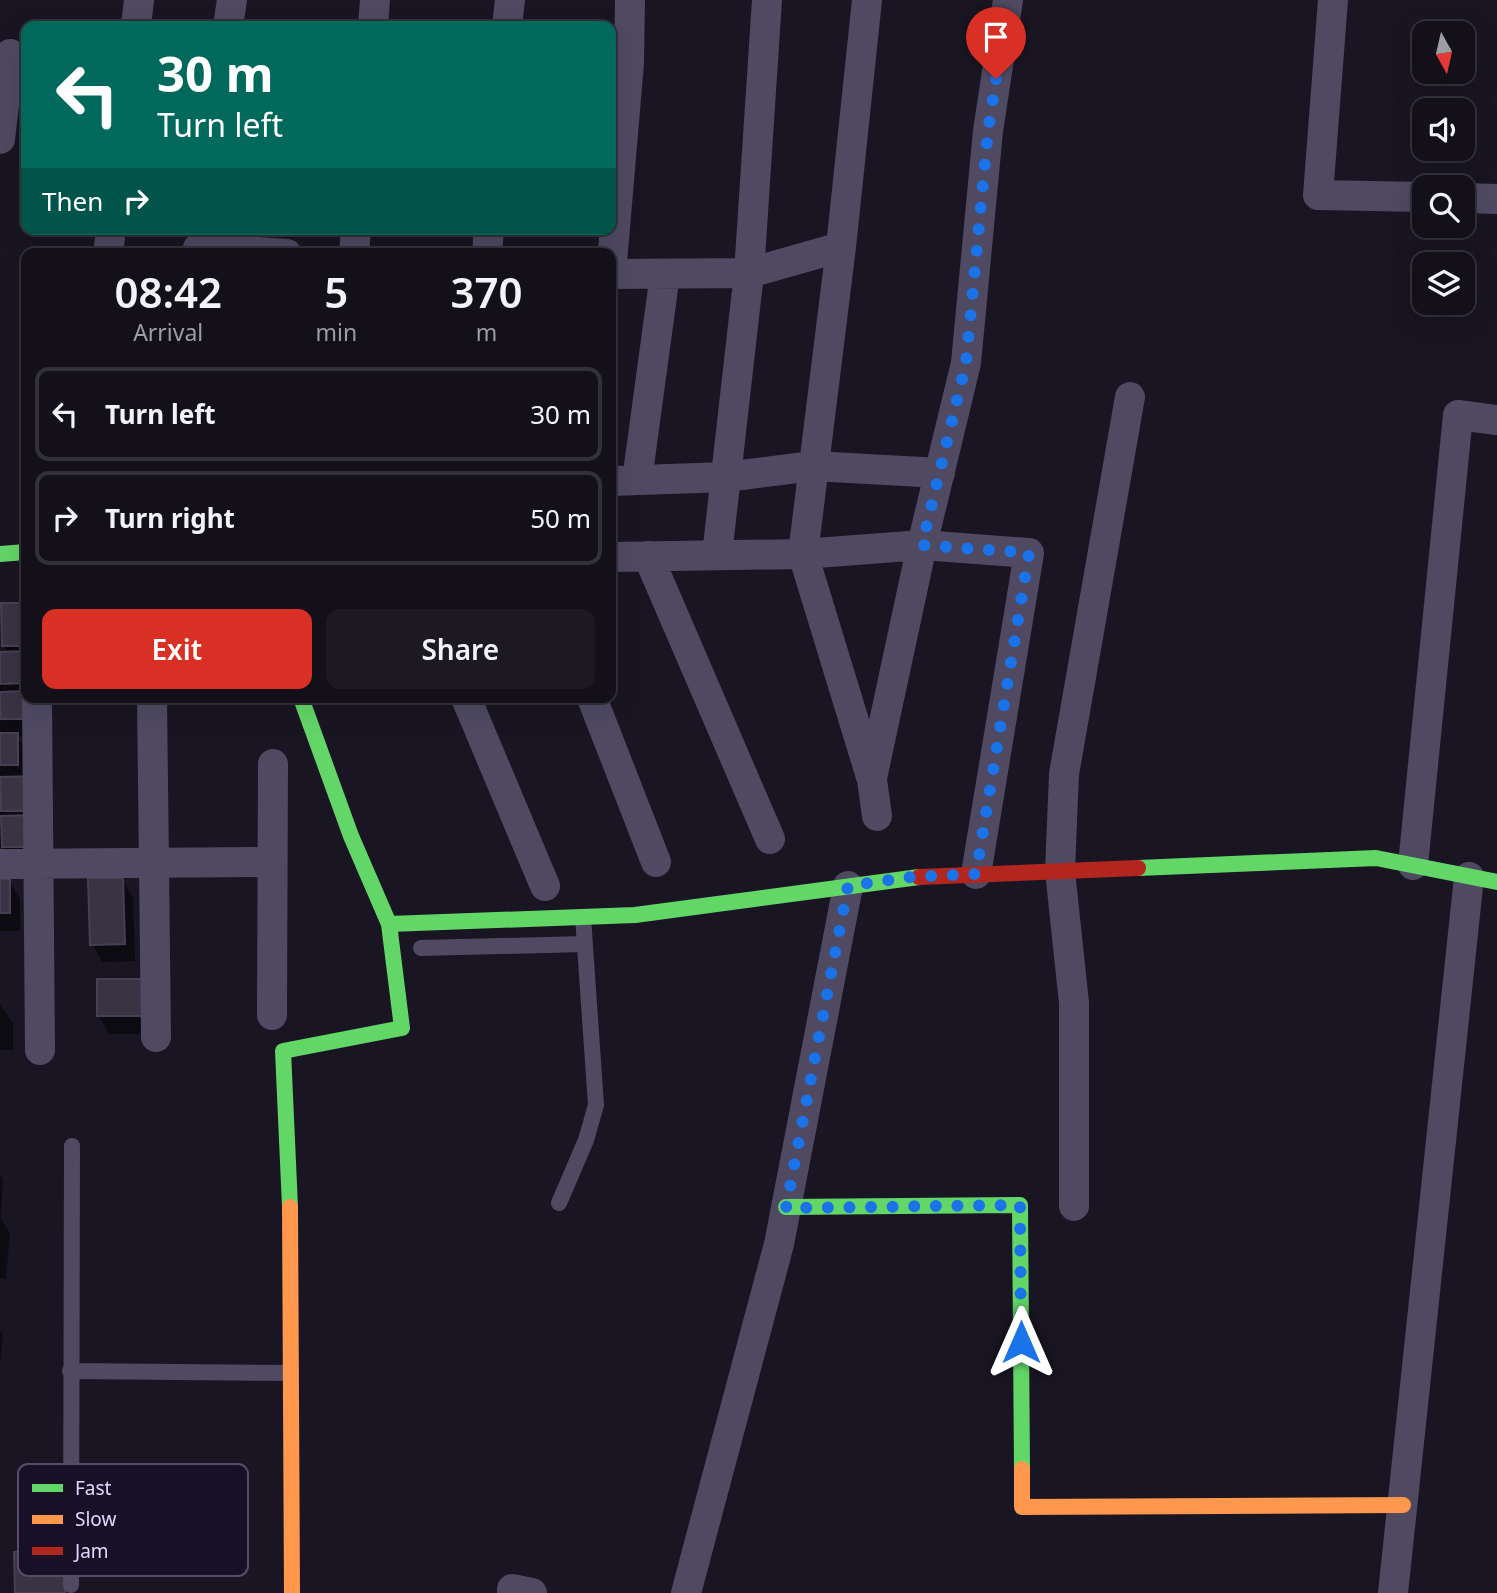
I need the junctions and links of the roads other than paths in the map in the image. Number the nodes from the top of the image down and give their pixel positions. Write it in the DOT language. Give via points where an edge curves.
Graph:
graph roads {
  1 [pos="139,0"];
  2 [pos="232,0"];
  3 [pos="375,0"];
  4 [pos="510,0"];
  5 [pos="630,0"];
  6 [pos="767,0"];
  7 [pos="867,0"];
  8 [pos="1008,0"];
  9 [pos="1333,0"];
  10 [pos="137,21"];
  11 [pos="229,21"];
  12 [pos="373,21"];
  13 [pos="508,21"];
  14 [pos="10,54"];
  15 [pos="0,139"];
  16 [pos="1412,197"];
  17 [pos="1475,198"];
  18 [pos="1497,199"];
  19 [pos="616,215"];
  20 [pos="199,244"];
  21 [pos="841,247"];
  22 [pos="234,248"];
  23 [pos="749,273"];
  24 [pos="616,274"];
  25 [pos="665,274"];
  26 [pos="1130,397"];
  27 [pos="1497,420"];
  28 [pos="813,466"];
  29 [pos="940,473"];
  30 [pos="726,477"];
  31 [pos="624,480"];
  32 [pos="922,545"];
  33 [pos="21,552"];
  34 [pos="0,554"];
  35 [pos="803,554"];
  36 [pos="717,555"];
  37 [pos="648,556"];
  38 [pos="616,557"];
  39 [pos="37,703"];
  40 [pos="152,703"];
  41 [pos="303,703"];
  42 [pos="468,703"];
  43 [pos="594,703"];
  44 [pos="273,764"];
  45 [pos="872,780"];
  46 [pos="877,816"];
  47 [pos="769,839"];
  48 [pos="272,862"];
  49 [pos="656,862"];
  50 [pos="152,863"];
  51 [pos="0,864"];
  52 [pos="40,864"];
  53 [pos="1413,865"];
  54 [pos="1060,871"];
  55 [pos="976,874"];
  56 [pos="1483,879"];
  57 [pos="545,886"];
  58 [pos="848,886"];
  59 [pos="583,917"];
  60 [pos="389,924"];
  61 [pos="585,944"];
  62 [pos="421,948"];
  63 [pos="272,1015"];
  64 [pos="156,1037"];
  65 [pos="40,1051"];
  66 [pos="72,1146"];
  67 [pos="559,1203"];
  68 [pos="1074,1206"];
  69 [pos="786,1208"];
  70 [pos="70,1371"];
  71 [pos="291,1373"];
  72 [pos="70,1464"];
  73 [pos="1403,1505"];
  74 [pos="71,1576"];
  75 [pos="71,1586"];
  76 [pos="292,1593"];
  77 [pos="512,1593"];
  78 [pos="531,1593"];
  79 [pos="686,1593"];
  80 [pos="1394,1593"];
  1 -- 10 [label="street"];
  2 -- 11 [label="street"];
  3 -- 12 [label="street"];
  4 -- 13 [label="street"];
  5 -- 19 [label="street"];
  6 -- 23 [label="street"];
  7 -- 21 [label="street"];
  8 -- 29 [label="street" via="988,131 966,363"];
  9 -- 16 [label="street" via="1318,195"];
  14 -- 15 [label="street"];
  17 -- 18 [label="street"];
  20 -- 22 [label="street"];
  21 -- 23 [label="street"];
  21 -- 28 [label="street"];
  23 -- 25 [label="street"];
  23 -- 30 [label="street"];
  24 -- 25 [label="street"];
  25 -- 31 [label="street"];
  26 -- 54 [label="street" via="1064,774"];
  27 -- 53 [label="street" via="1458,415"];
  28 -- 29 [label="street"];
  28 -- 30 [label="street"];
  28 -- 35 [label="street"];
  29 -- 32 [label="street"];
  30 -- 31 [label="street"];
  30 -- 36 [label="street"];
  32 -- 35 [label="street"];
  32 -- 45 [label="street"];
  32 -- 55 [label="street" via="1029,553"];
  33 -- 34 [label="street"];
  35 -- 36 [label="street"];
  35 -- 45 [label="street"];
  36 -- 37 [label="street"];
  37 -- 38 [label="street"];
  37 -- 47 [label="street"];
  39 -- 52 [label="street"];
  40 -- 50 [label="street"];
  41 -- 60 [label="street"];
  42 -- 57 [label="street"];
  43 -- 49 [label="street"];
  44 -- 48 [label="street"];
  45 -- 46 [label="street"];
  48 -- 50 [label="street"];
  48 -- 63 [label="street"];
  50 -- 52 [label="street"];
  50 -- 64 [label="street"];
  51 -- 52 [label="street"];
  52 -- 65 [label="street"];
  53 -- 54 [label="street" via="1376,858"];
  53 -- 56 [label="street"];
  54 -- 55 [label="street"];
  54 -- 68 [label="street" via="1074,1003"];
  55 -- 58 [label="street"];
  56 -- 73 [label="street"];
  58 -- 59 [label="street" via="635,915"];
  58 -- 69 [label="street"];
  59 -- 60 [label="street"];
  59 -- 61 [label="lane"];
  60 -- 71 [label="street" via="402,1028 283,1051 290,1150"];
  61 -- 62 [label="lane"];
  61 -- 67 [label="lane" via="596,1105"];
  66 -- 70 [label="lane"];
  69 -- 73 [label="street" via="1020,1205 1022,1507"];
  69 -- 79 [label="street"];
  70 -- 71 [label="lane"];
  70 -- 72 [label="lane"];
  71 -- 76 [label="street"];
  73 -- 80 [label="street"];
  74 -- 75 [label="lane"];
  77 -- 78 [label="street" via="512,1589"];
}
